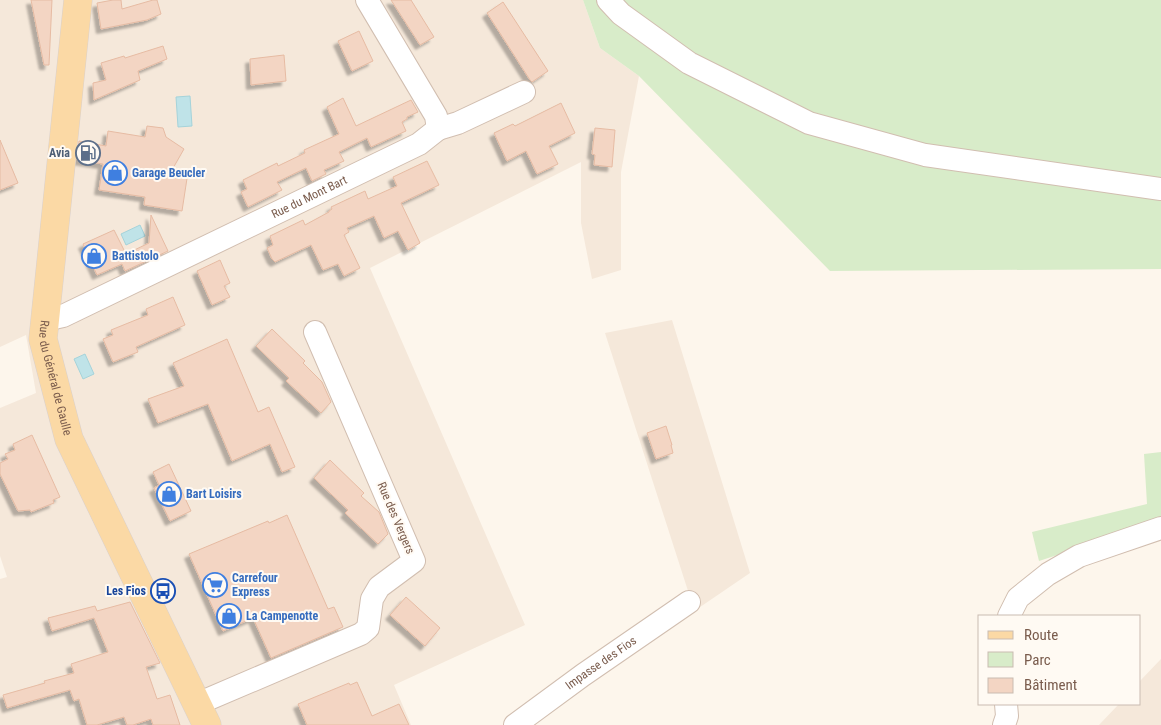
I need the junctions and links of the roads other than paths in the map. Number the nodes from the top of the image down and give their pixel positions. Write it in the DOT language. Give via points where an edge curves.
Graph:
graph roads {
  1 [pos="78,0"];
  2 [pos="367,0"];
  3 [pos="608,0"];
  4 [pos="524,92"];
  5 [pos="438,128"];
  6 [pos="1161,189"];
  7 [pos="45,320"];
  8 [pos="315,332"];
  9 [pos="1161,528"];
  10 [pos="689,602"];
  11 [pos="1010,615"];
  12 [pos="1006,705"];
  13 [pos="202,714"];
  14 [pos="515,725"];
  15 [pos="1004,725"];
  1 -- 7 [label="main road, Rue du Général de Gaulle"];
  2 -- 5 [label="street" via="436,116"];
  3 -- 6 [label="street" via="621,14 689,63 809,123 925,155"];
  4 -- 5 [label="street" via="458,123"];
  5 -- 7 [label="street, Rue du Mont Bart" via="419,144 63,316"];
  7 -- 13 [label="main road, Rue du Général de Gaulle" via="43,339 69,439"];
  8 -- 13 [label="street, Rue des Vergers" via="414,560 379,587 372,599 368,628 361,634"];
  9 -- 11 [label="street" via="1079,556 1048,574 1018,598"];
  10 -- 14 [label="street, Impasse des Fios"];
  12 -- 15 [label="street"];
}
